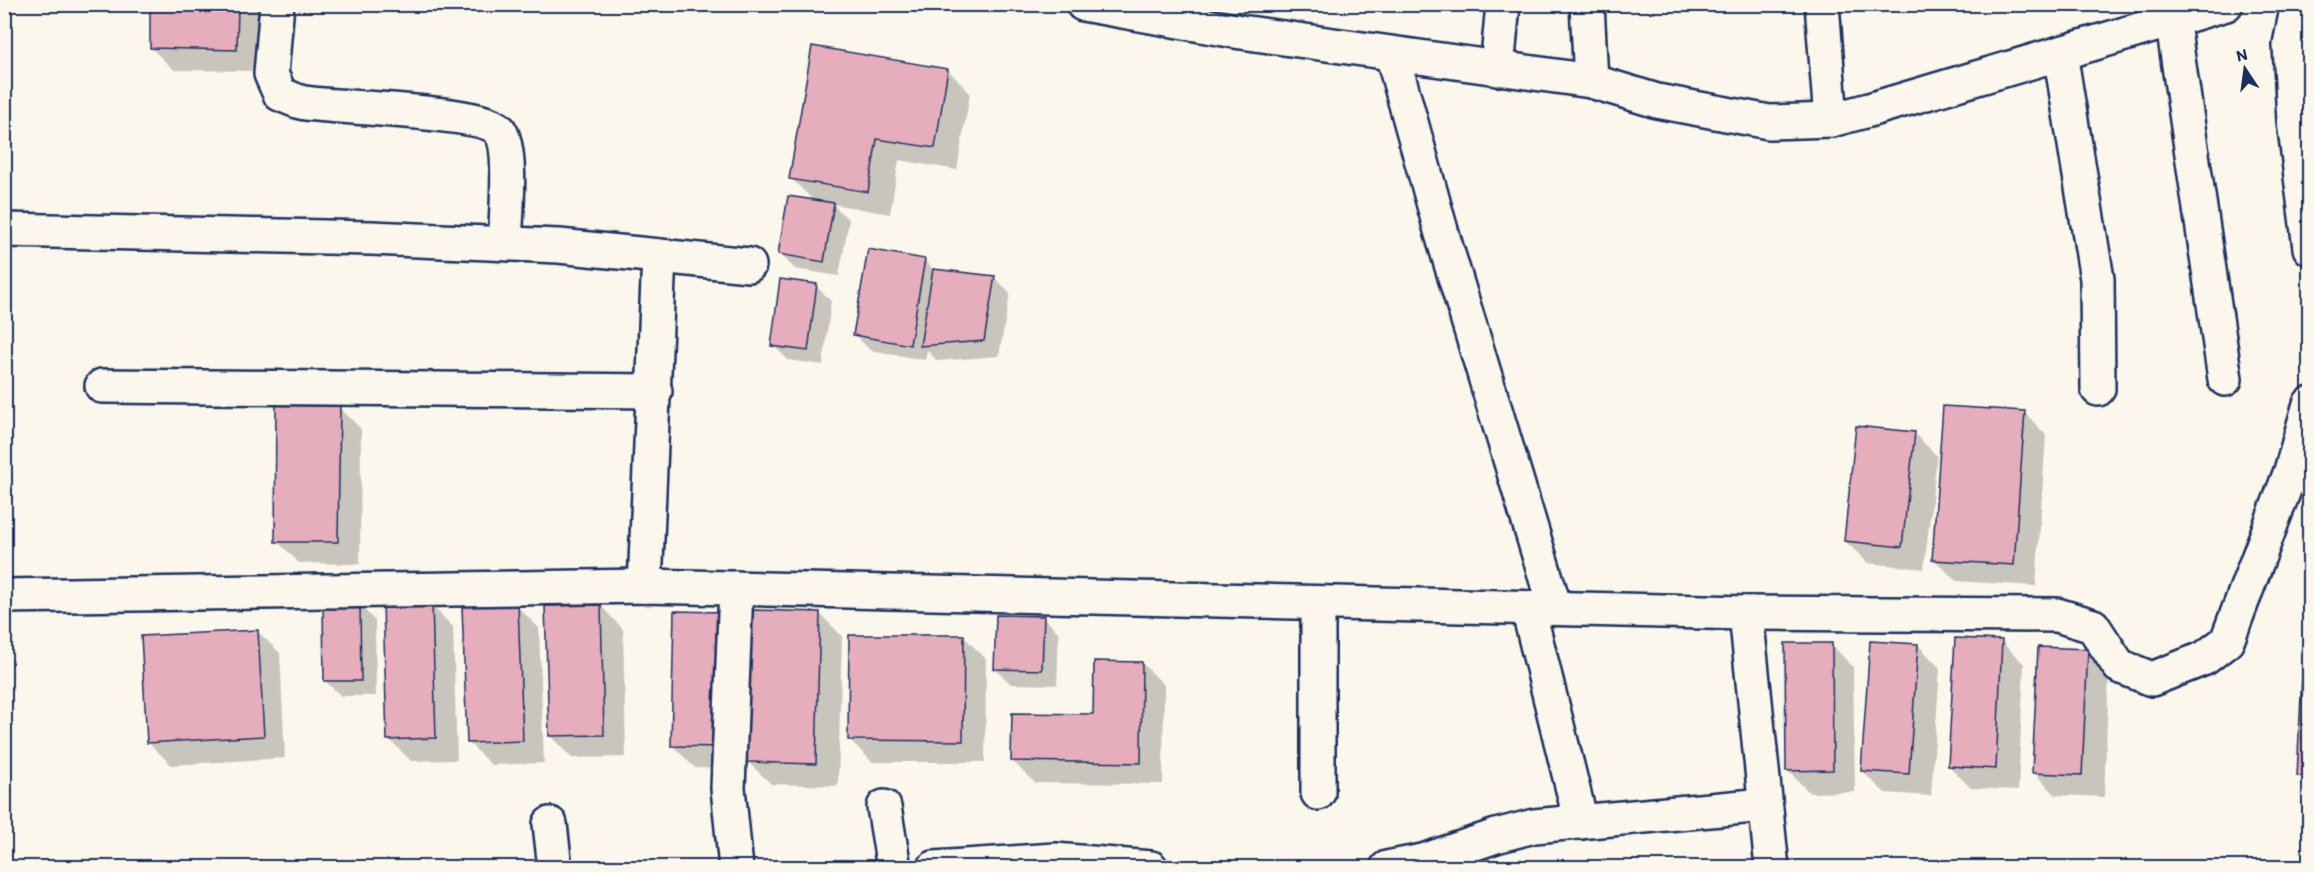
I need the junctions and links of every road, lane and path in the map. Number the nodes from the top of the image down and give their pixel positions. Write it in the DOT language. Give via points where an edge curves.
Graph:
graph roads {
  1 [pos="277,4"];
  2 [pos="1083,4"];
  3 [pos="1503,4"];
  4 [pos="1587,4"];
  5 [pos="1822,4"];
  6 [pos="2226,4"];
  7 [pos="2298,4"];
  8 [pos="2171,13"];
  9 [pos="1213,16"];
  10 [pos="2060,53"];
  11 [pos="1392,54"];
  12 [pos="1497,69"];
  13 [pos="1591,81"];
  14 [pos="1831,120"];
  15 [pos="4,230"];
  16 [pos="505,243"];
  17 [pos="2310,248"];
  18 [pos="659,256"];
  19 [pos="749,265"];
  20 [pos="2225,380"];
  21 [pos="102,386"];
  22 [pos="2098,389"];
  23 [pos="655,391"];
  24 [pos="2310,404"];
  25 [pos="645,586"];
  26 [pos="736,588"];
  27 [pos="4,596"];
  28 [pos="1318,603"];
  29 [pos="1542,608"];
  30 [pos="1746,613"];
  31 [pos="1318,793"];
  32 [pos="1765,805"];
  33 [pos="884,807"];
  34 [pos="1581,822"];
  35 [pos="550,824"];
  36 [pos="555,867"];
  37 [pos="736,867"];
  38 [pos="894,867"];
  39 [pos="934,867"];
  40 [pos="1151,867"];
  41 [pos="1387,867"];
  42 [pos="1772,867"];
  1 -- 16 [label="street" via="271,75 279,94 303,103 484,121 500,131 507,153"];
  2 -- 9 [label="street"];
  3 -- 12 [label="street"];
  4 -- 13 [label="street"];
  5 -- 14 [label="street"];
  6 -- 8 [label="street"];
  7 -- 17 [label="street" via="2290,45 2294,121"];
  8 -- 10 [label="street"];
  8 -- 20 [label="street"];
  9 -- 11 [label="street"];
  10 -- 14 [label="street"];
  10 -- 22 [label="street" via="2097,279"];
  11 -- 12 [label="street"];
  11 -- 29 [label="street"];
  12 -- 13 [label="street"];
  13 -- 14 [label="street" via="1657,101 1769,122"];
  15 -- 16 [label="street"];
  16 -- 18 [label="street"];
  18 -- 19 [label="street"];
  18 -- 23 [label="street"];
  21 -- 23 [label="street"];
  23 -- 25 [label="street"];
  24 -- 30 [label="street" via="2291,471 2227,641 2205,658 2152,679 2119,666 2093,626 2057,615"];
  25 -- 26 [label="street"];
  25 -- 27 [label="street"];
  26 -- 28 [label="street"];
  26 -- 37 [label="street" via="728,788"];
  28 -- 29 [label="street"];
  28 -- 31 [label="street"];
  29 -- 30 [label="street"];
  29 -- 34 [label="street"];
  30 -- 32 [label="street"];
  32 -- 34 [label="street"];
  32 -- 42 [label="street"];
  33 -- 38 [label="street"];
  34 -- 41 [label="street" via="1534,826 1423,861"];
  35 -- 36 [label="street"];
  39 -- 40 [label="street" via="1055,860"];
}
